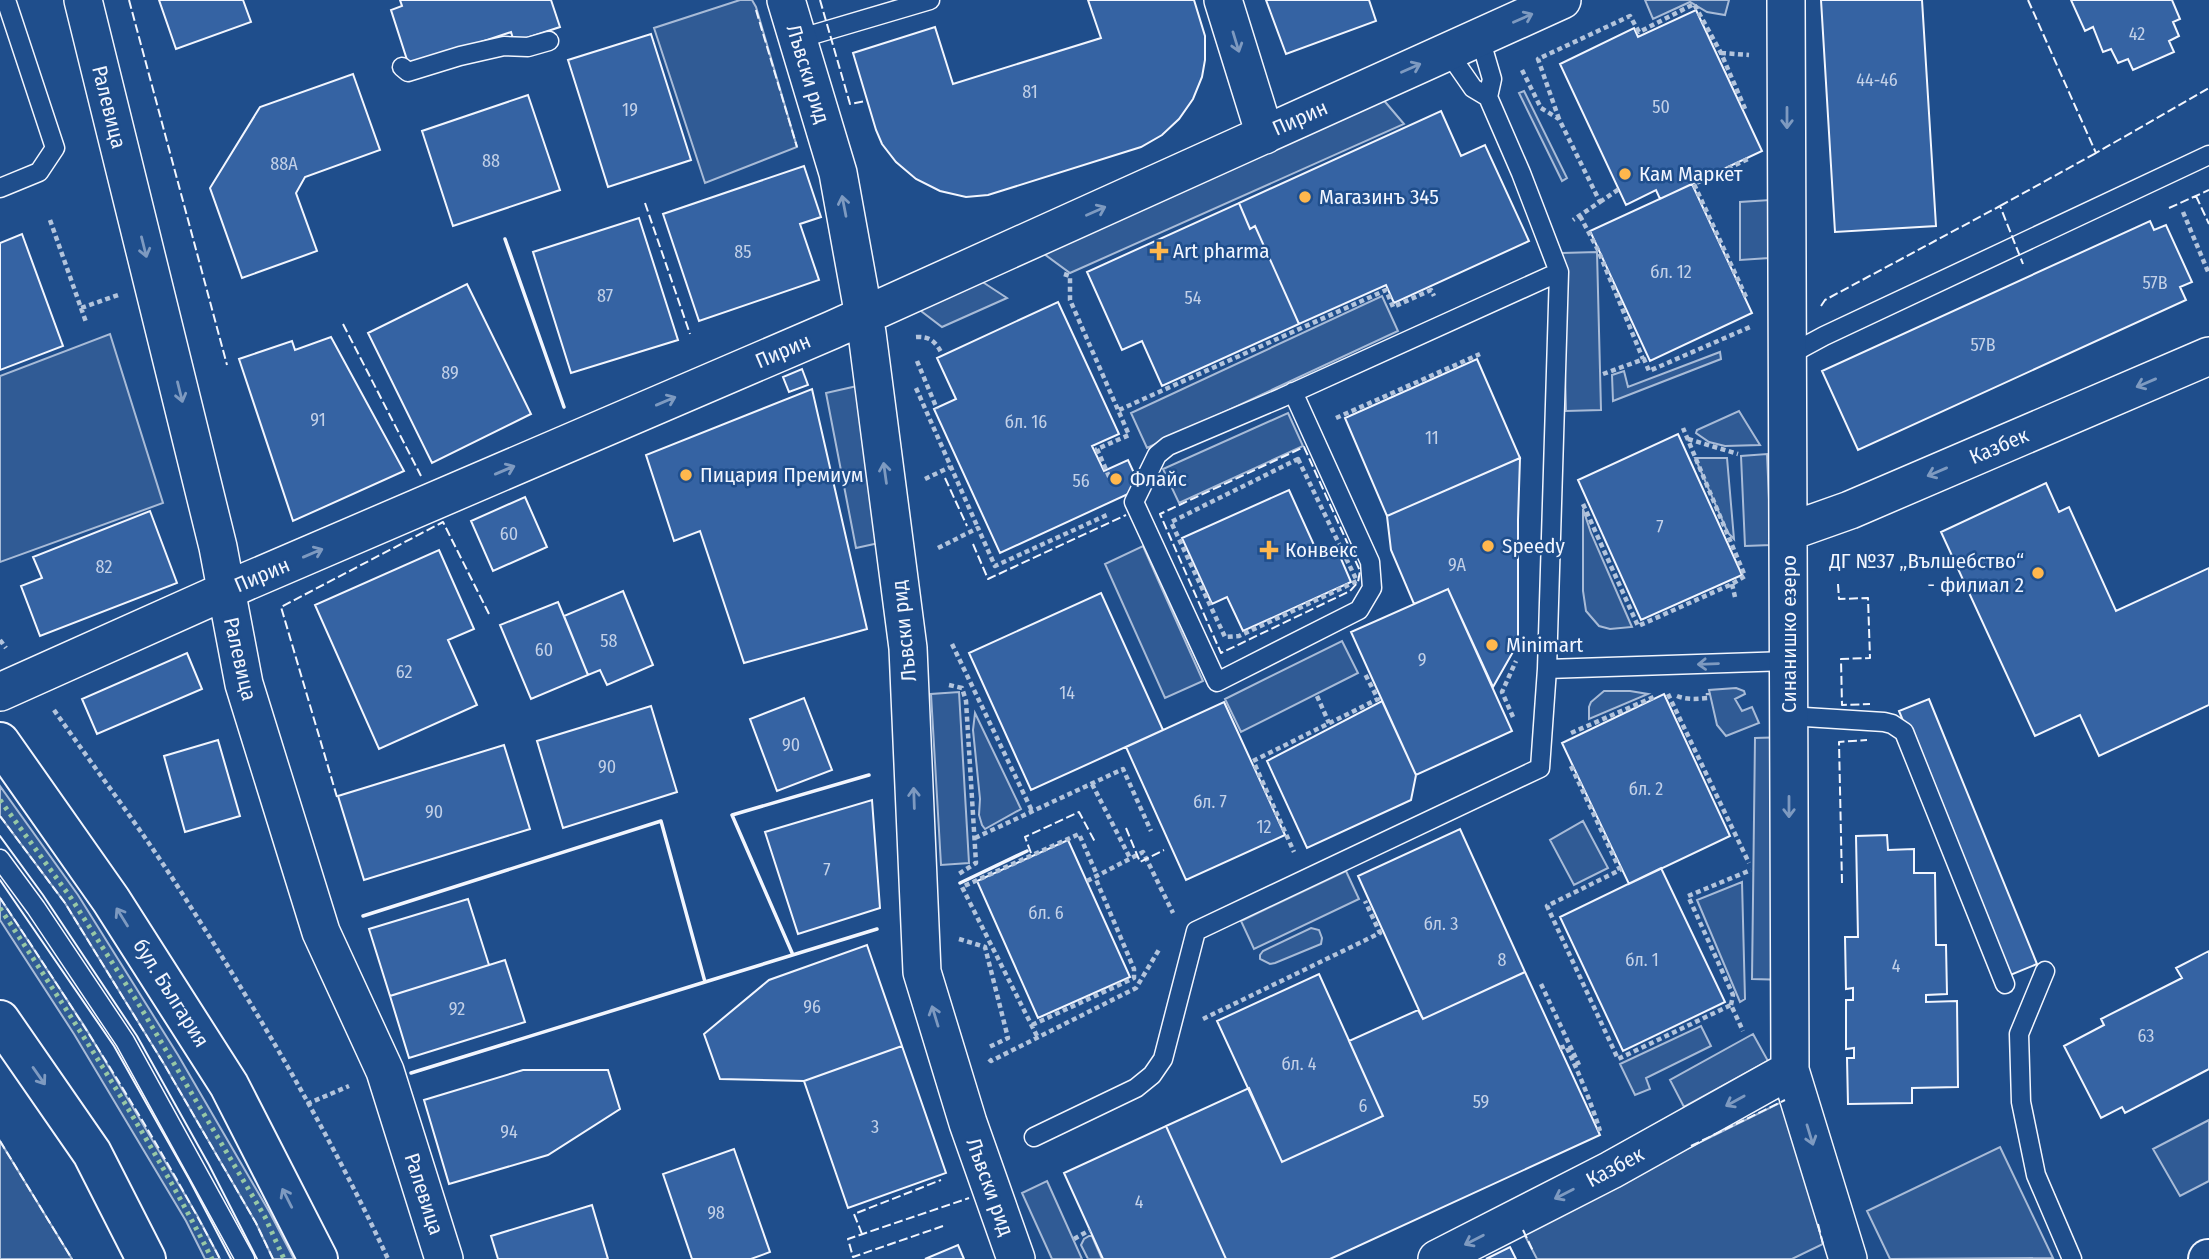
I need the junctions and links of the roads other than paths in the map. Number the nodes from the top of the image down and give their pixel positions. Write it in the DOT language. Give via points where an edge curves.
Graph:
graph roads {
  1 [pos="6,0"];
  2 [pos="83,0"];
  3 [pos="786,0"];
  4 [pos="930,0"];
  5 [pos="1223,0"];
  6 [pos="1562,0"];
  7 [pos="1786,0"];
  8 [pos="798,39"];
  9 [pos="549,41"];
  10 [pos="1464,45"];
  11 [pos="402,67"];
  12 [pos="1488,97"];
  13 [pos="1265,135"];
  14 [pos="2209,155"];
  15 [pos="0,188"];
  16 [pos="1559,272"];
  17 [pos="864,315"];
  18 [pos="1787,356"];
  19 [pos="2209,356"];
  20 [pos="1293,392"];
  21 [pos="1788,532"];
  22 [pos="225,591"];
  23 [pos="1789,662"];
  24 [pos="1547,669"];
  25 [pos="15,685"];
  26 [pos="1789,716"];
  27 [pos="0,742"];
  28 [pos="0,859"];
  29 [pos="2045,971"];
  30 [pos="2005,984"];
  31 [pos="0,1020"];
  32 [pos="1790,1070"];
  33 [pos="1034,1137"];
  34 [pos="146,1259"];
  35 [pos="245,1259"];
  36 [pos="318,1259"];
  37 [pos="444,1259"];
  38 [pos="1016,1259"];
  39 [pos="1437,1259"];
  40 [pos="1848,1259"];
  41 [pos="2072,1259"];
  1 -- 15 [label="lane" via="55,148 39,172"];
  2 -- 22 [label="street, Ралевица, one-way" via="215,533"];
  3 -- 8 [label="street, Лъвски рид"];
  4 -- 8 [label="lane"];
  5 -- 13 [label="street, one-way"];
  10 -- 6 [label="street, Пирин, one-way"];
  7 -- 18 [label="street, Синанишко езеро, one-way"];
  17 -- 8 [label="street, Лъвски рид, one-way" via="838,173"];
  9 -- 11 [label="lane" via="460,55 408,72"];
  10 -- 12 [label="lane" via="1473,88"];
  10 -- 12 [label="lane" via="1492,79"];
  13 -- 10 [label="street, Пирин, one-way"];
  12 -- 16 [label="lane"];
  17 -- 13 [label="street, Пирин, one-way"];
  14 -- 18 [label="lane"];
  16 -- 20 [label="lane"];
  16 -- 24 [label="lane"];
  22 -- 17 [label="street, Пирин, one-way"];
  38 -- 17 [label="street, Лъвски рид, one-way" via="922,972 908,648"];
  18 -- 21 [label="street, Синанишко езеро"];
  19 -- 21 [label="street, Казбек, one-way" via="1850,510"];
  20 -- 20 [label="lane" via="1162,450 1134,502 1217,682 1359,610 1372,588 1370,562"];
  21 -- 23 [label="street, Синанишко езеро"];
  22 -- 25 [label="street, Пирин"];
  22 -- 37 [label="street, Ралевица" via="244,684 318,922 385,1071"];
  23 -- 24 [label="lane, one-way"];
  23 -- 26 [label="street, Синанишко езеро"];
  24 -- 33 [label="lane" via="1539,768 1196,931 1163,1059 1152,1075 1136,1088"];
  26 -- 30 [label="lane" via="1884,722 1904,732"];
  26 -- 32 [label="street, Синанишко езеро, one-way"];
  36 -- 27 [label="main road, бул. България, one-way" via="229,1085 111,900"];
  28 -- 35 [label="lane" via="125,1041"];
  29 -- 41 [label="lane" via="2019,1034 2021,1102 2036,1175"];
  31 -- 34 [label="main road, one-way" via="92,1153"];
  32 -- 39 [label="street, Казбек, one-way" via="1611,1170"];
  32 -- 40 [label="street, Синанишко езеро, one-way"];
}
